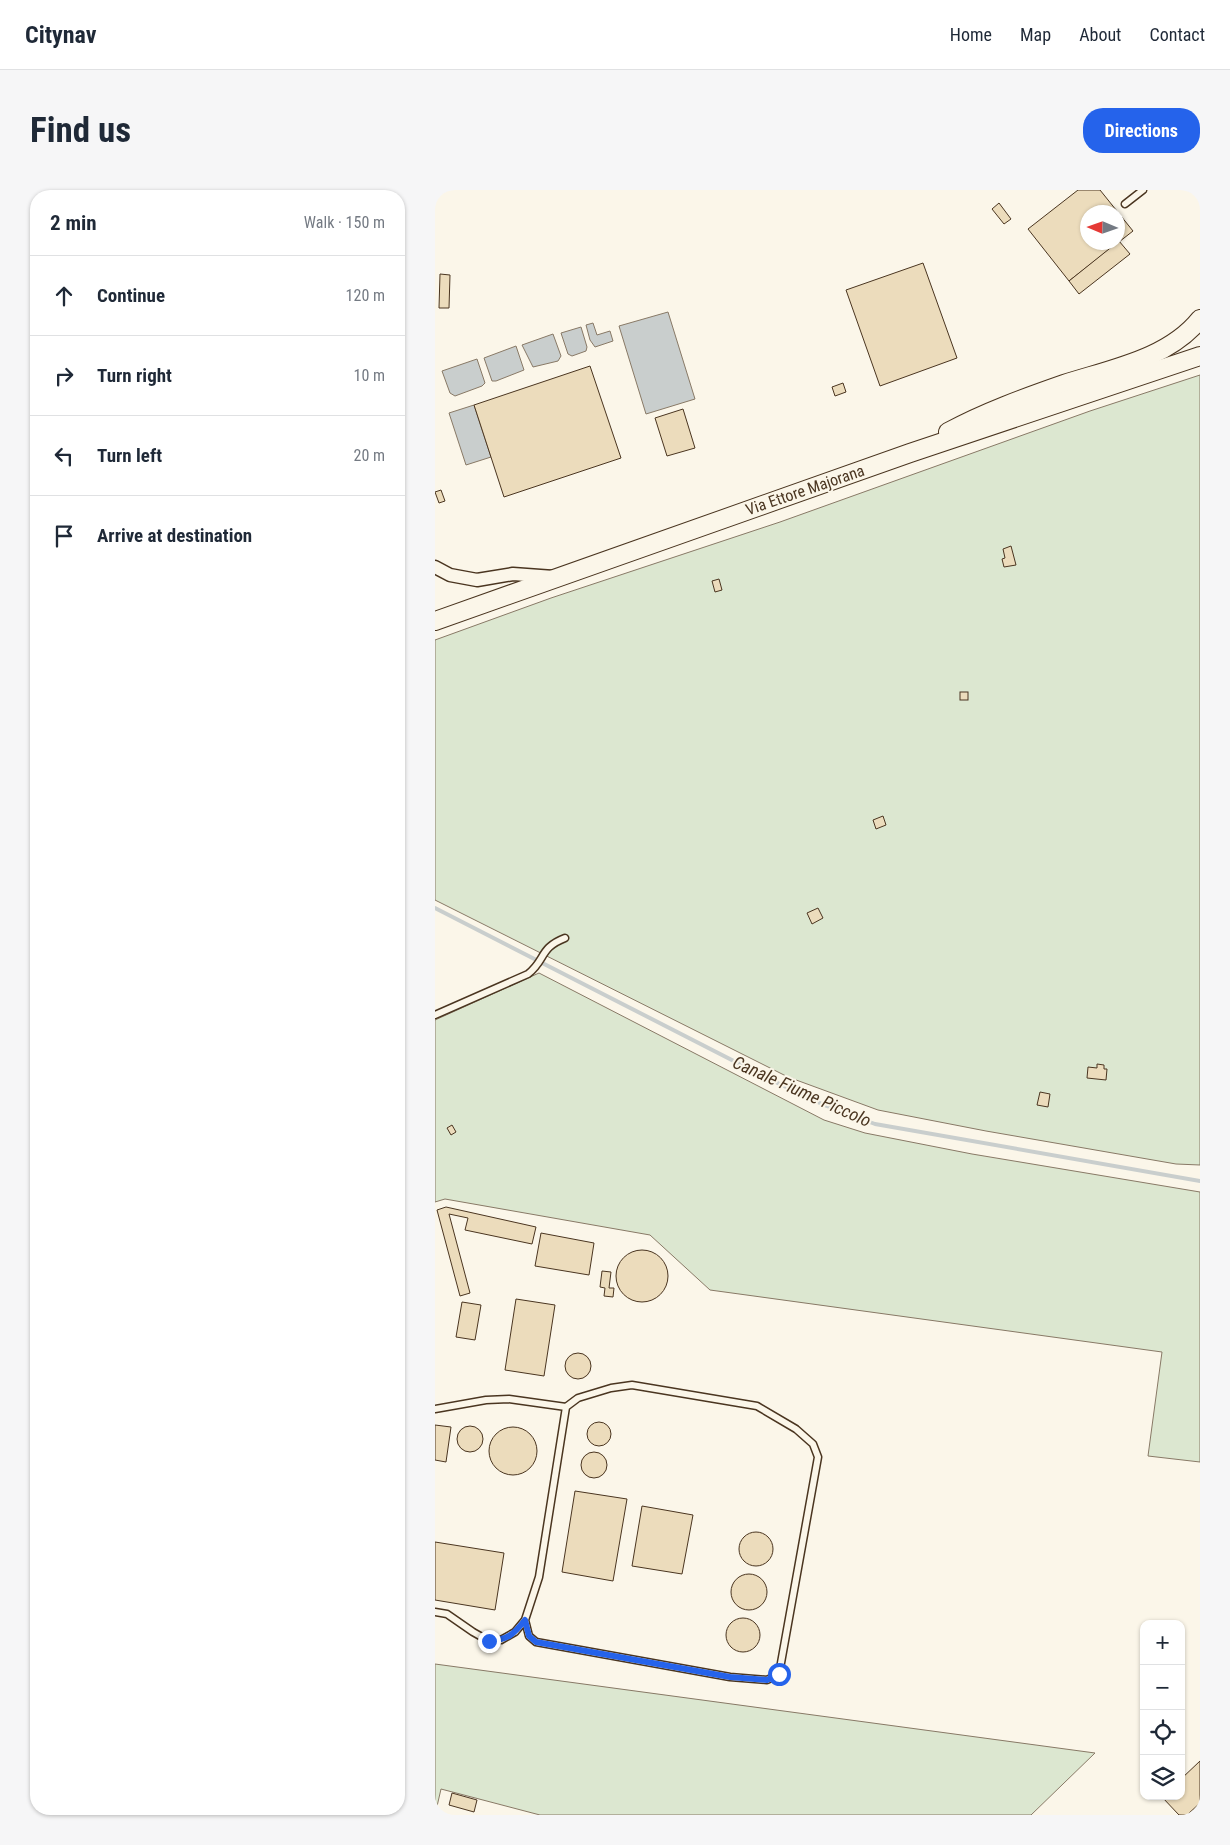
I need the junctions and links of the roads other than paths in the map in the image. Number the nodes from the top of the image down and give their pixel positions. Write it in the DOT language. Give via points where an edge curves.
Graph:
graph roads {
  1 [pos="1143,190"];
  2 [pos="1125,204"];
  3 [pos="1200,319"];
  4 [pos="1200,356"];
  5 [pos="1200,369"];
  6 [pos="910,453"];
  7 [pos="435,567"];
  8 [pos="559,578"];
  9 [pos="435,621"];
  10 [pos="565,938"];
  11 [pos="435,1015"];
  12 [pos="566,1407"];
  13 [pos="435,1409"];
  14 [pos="435,1612"];
  15 [pos="525,1620"];
  1 -- 2 [label="lane"];
  3 -- 6 [label="main road" via="1169,346 974,418"];
  4 -- 6 [label="main road, Via Ettore Majorana"];
  5 -- 6 [label="main road" via="993,437"];
  6 -- 8 [label="main road, Via Ettore Majorana"];
  7 -- 8 [label="street" via="450,575 477,580 513,574"];
  8 -- 9 [label="main road, Via Ettore Majorana"];
  10 -- 11 [label="lane" via="552,943 528,974"];
  12 -- 13 [label="lane" via="509,1399"];
  12 -- 15 [label="lane" via="539,1577"];
  12 -- 15 [label="lane" via="578,1398 632,1385 757,1406 796,1429 813,1444 817,1458 779,1674 767,1680 730,1677 536,1642 529,1636"];
  14 -- 15 [label="lane" via="447,1614 489,1641 501,1640 515,1632"];
}
